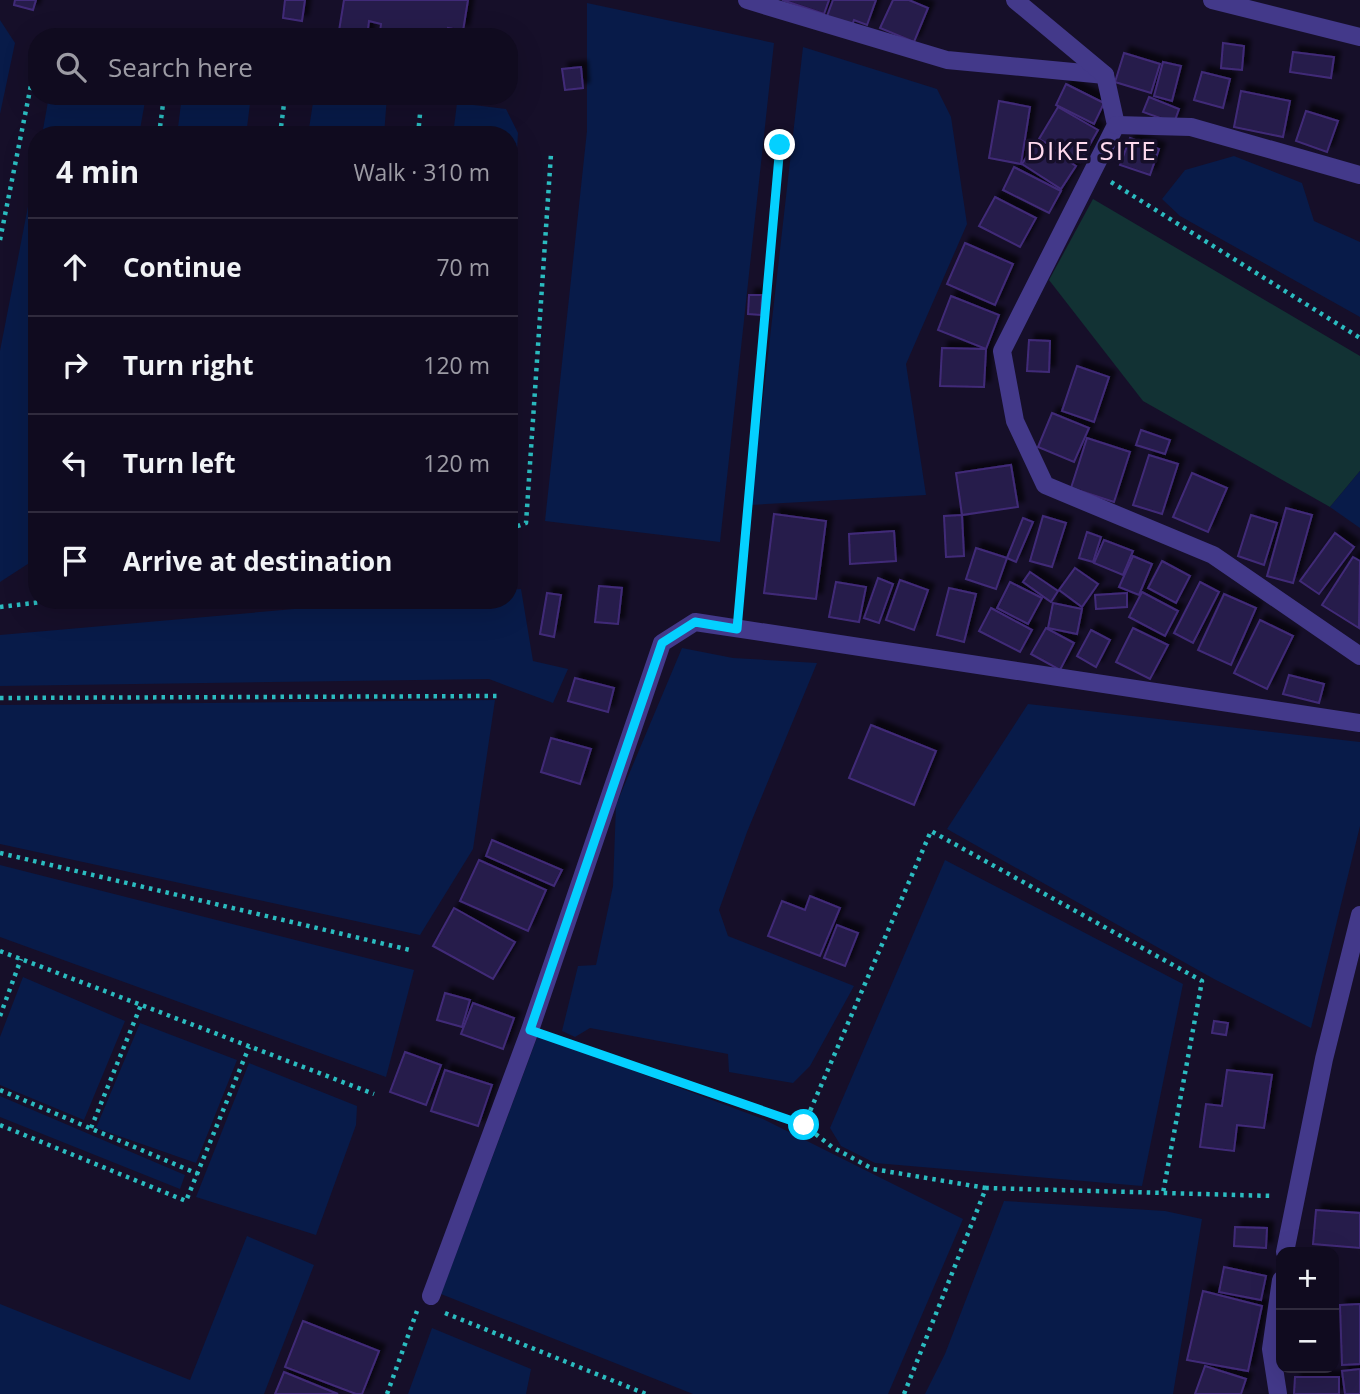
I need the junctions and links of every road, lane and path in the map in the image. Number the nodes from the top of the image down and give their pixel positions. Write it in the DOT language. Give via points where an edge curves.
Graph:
graph roads {
  1 [pos="747,0"];
  2 [pos="1015,0"];
  3 [pos="1212,0"];
  4 [pos="1360,37"];
  5 [pos="1105,75"];
  6 [pos="28,100"];
  7 [pos="163,105"];
  8 [pos="284,105"];
  9 [pos="420,114"];
  10 [pos="1116,125"];
  11 [pos="160,126"];
  12 [pos="281,126"];
  13 [pos="419,126"];
  14 [pos="780,145"];
  15 [pos="551,154"];
  16 [pos="1093,170"];
  17 [pos="1360,174"];
  18 [pos="0,240"];
  19 [pos="1360,338"];
  20 [pos="518,526"];
  21 [pos="28,604"];
  22 [pos="0,607"];
  23 [pos="737,629"];
  24 [pos="1360,656"];
  25 [pos="497,696"];
  26 [pos="0,698"];
  27 [pos="1360,723"];
  28 [pos="0,853"];
  29 [pos="1360,915"];
  30 [pos="410,950"];
  31 [pos="0,951"];
  32 [pos="21,959"];
  33 [pos="141,1005"];
  34 [pos="0,1016"];
  35 [pos="530,1030"];
  36 [pos="249,1046"];
  37 [pos="0,1090"];
  38 [pos="374,1094"];
  39 [pos="0,1125"];
  40 [pos="804,1125"];
  41 [pos="90,1128"];
  42 [pos="198,1174"];
  43 [pos="986,1188"];
  44 [pos="1163,1193"];
  45 [pos="1296,1197"];
  46 [pos="1286,1247"];
  47 [pos="425,1300"];
  48 [pos="1277,1310"];
  49 [pos="387,1394"];
  50 [pos="646,1394"];
  51 [pos="904,1394"];
  52 [pos="1278,1394"];
  1 -- 5 [label="street" via="947,60"];
  2 -- 5 [label="street"];
  3 -- 4 [label="street"];
  5 -- 10 [label="street"];
  6 -- 18 [label="path"];
  7 -- 11 [label="path"];
  8 -- 12 [label="path"];
  9 -- 13 [label="path"];
  10 -- 16 [label="street"];
  10 -- 17 [label="street" via="1191,127"];
  14 -- 23 [label="path"];
  15 -- 20 [label="path" via="526,523"];
  16 -- 19 [label="path"];
  16 -- 24 [label="street" via="1002,351 1015,421 1045,485 1213,555"];
  21 -- 22 [label="path"];
  23 -- 27 [label="street"];
  23 -- 35 [label="street" via="695,622 662,643"];
  25 -- 26 [label="path"];
  28 -- 30 [label="path"];
  29 -- 45 [label="street"];
  31 -- 32 [label="path"];
  32 -- 33 [label="path"];
  32 -- 34 [label="path"];
  33 -- 36 [label="path"];
  33 -- 41 [label="path"];
  35 -- 40 [label="path"];
  35 -- 47 [label="street"];
  36 -- 38 [label="path"];
  36 -- 42 [label="path"];
  37 -- 41 [label="path"];
  39 -- 42 [label="path" via="186,1201"];
  40 -- 43 [label="path" via="873,1169"];
  40 -- 44 [label="path" via="931,831 1202,981"];
  41 -- 42 [label="path"];
  43 -- 44 [label="path"];
  43 -- 51 [label="path"];
  44 -- 45 [label="path"];
  45 -- 46 [label="street"];
  47 -- 49 [label="path"];
  47 -- 50 [label="path"];
  48 -- 52 [label="street" via="1271,1349"];
}
